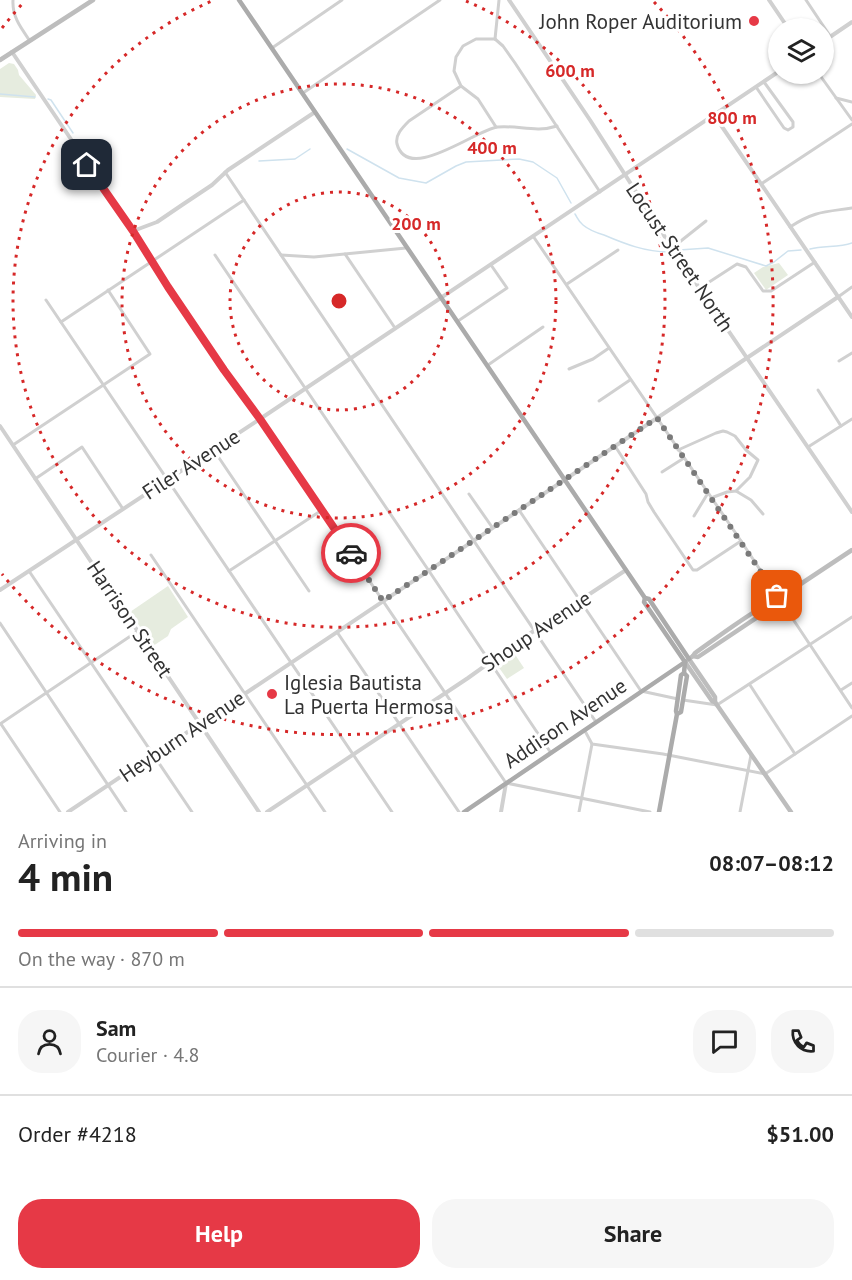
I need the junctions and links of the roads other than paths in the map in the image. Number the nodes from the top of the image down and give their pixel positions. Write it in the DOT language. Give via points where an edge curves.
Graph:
graph roads {
  1 [pos="13,0"];
  2 [pos="93,0"];
  3 [pos="239,0"];
  4 [pos="342,0"];
  5 [pos="440,0"];
  6 [pos="499,0"];
  7 [pos="510,0"];
  8 [pos="769,0"];
  9 [pos="806,0"];
  10 [pos="781,18"];
  11 [pos="818,18"];
  12 [pos="851,25"];
  13 [pos="834,34"];
  14 [pos="495,39"];
  15 [pos="30,41"];
  16 [pos="272,48"];
  17 [pos="12,52"];
  18 [pos="0,60"];
  19 [pos="768,79"];
  20 [pos="764,82"];
  21 [pos="826,84"];
  22 [pos="461,86"];
  23 [pos="756,87"];
  24 [pos="303,93"];
  25 [pos="836,98"];
  26 [pos="852,102"];
  27 [pos="315,112"];
  28 [pos="714,116"];
  29 [pos="852,122"];
  30 [pos="557,126"];
  31 [pos="496,127"];
  32 [pos="225,172"];
  33 [pos="626,175"];
  34 [pos="761,184"];
  35 [pos="600,192"];
  36 [pos="244,200"];
  37 [pos="852,208"];
  38 [pos="706,221"];
  39 [pos="790,226"];
  40 [pos="133,231"];
  41 [pos="533,236"];
  42 [pos="408,248"];
  43 [pos="672,248"];
  44 [pos="618,250"];
  45 [pos="345,254"];
  46 [pos="215,255"];
  47 [pos="281,255"];
  48 [pos="152,261"];
  49 [pos="815,262"];
  50 [pos="490,265"];
  51 [pos="567,284"];
  52 [pos="852,287"];
  53 [pos="700,288"];
  54 [pos="108,290"];
  55 [pos="838,297"];
  56 [pos="442,298"];
  57 [pos="46,300"];
  58 [pos="852,317"];
  59 [pos="458,321"];
  60 [pos="61,322"];
  61 [pos="543,327"];
  62 [pos="395,328"];
  63 [pos="609,348"];
  64 [pos="852,352"];
  65 [pos="350,357"];
  66 [pos="747,357"];
  67 [pos="839,361"];
  68 [pos="488,365"];
  69 [pos="569,369"];
  70 [pos="630,380"];
  71 [pos="104,385"];
  72 [pos="305,388"];
  73 [pos="818,390"];
  74 [pos="599,401"];
  75 [pos="657,418"];
  76 [pos="260,419"];
  77 [pos="852,419"];
  78 [pos="0,426"];
  79 [pos="841,426"];
  80 [pos="13,445"];
  81 [pos="615,446"];
  82 [pos="807,448"];
  83 [pos="213,449"];
  84 [pos="678,450"];
  85 [pos="684,458"];
  86 [pos="662,472"];
  87 [pos="35,479"];
  88 [pos="168,479"];
  89 [pos="566,480"];
  90 [pos="736,491"];
  91 [pos="708,493"];
  92 [pos="469,494"];
  93 [pos="711,498"];
  94 [pos="123,509"];
  95 [pos="322,510"];
  96 [pos="519,510"];
  97 [pos="852,512"];
  98 [pos="764,514"];
  99 [pos="694,516"];
  100 [pos="492,527"];
  101 [pos="76,539"];
  102 [pos="474,540"];
  103 [pos="274,541"];
  104 [pos="741,541"];
  105 [pos="852,550"];
  106 [pos="151,555"];
  107 [pos="626,570"];
  108 [pos="29,571"];
  109 [pos="229,571"];
  110 [pos="429,571"];
  111 [pos="0,590"];
  112 [pos="309,591"];
  113 [pos="777,599"];
  114 [pos="581,600"];
  115 [pos="383,601"];
  116 [pos="852,617"];
  117 [pos="0,623"];
  118 [pos="535,630"];
  119 [pos="138,631"];
  120 [pos="337,632"];
  121 [pos="810,645"];
  122 [pos="689,659"];
  123 [pos="92,662"];
  124 [pos="490,662"];
  125 [pos="291,663"];
  126 [pos="852,683"];
  127 [pos="750,685"];
  128 [pos="841,690"];
  129 [pos="641,691"];
  130 [pos="445,692"];
  131 [pos="46,693"];
  132 [pos="246,694"];
  133 [pos="680,699"];
  134 [pos="716,704"];
  135 [pos="852,708"];
  136 [pos="852,716"];
  137 [pos="596,722"];
  138 [pos="0,723"];
  139 [pos="398,723"];
  140 [pos="200,724"];
  141 [pos="584,730"];
  142 [pos="592,744"];
  143 [pos="551,753"];
  144 [pos="352,754"];
  145 [pos="751,754"];
  146 [pos="795,754"];
  147 [pos="154,755"];
  148 [pos="670,756"];
  149 [pos="748,771"];
  150 [pos="765,774"];
  151 [pos="506,783"];
  152 [pos="108,785"];
  153 [pos="306,785"];
  154 [pos="582,799"];
  155 [pos="60,812"];
  156 [pos="68,812"];
  157 [pos="126,812"];
  158 [pos="192,812"];
  159 [pos="259,812"];
  160 [pos="267,812"];
  161 [pos="325,812"];
  162 [pos="392,812"];
  163 [pos="459,812"];
  164 [pos="464,812"];
  165 [pos="501,812"];
  166 [pos="579,812"];
  167 [pos="650,812"];
  168 [pos="659,812"];
  169 [pos="740,812"];
  170 [pos="791,812"];
  1 -- 15 [label="street" via="15,18"];
  2 -- 15 [label="main road"];
  3 -- 16 [label="main road"];
  4 -- 16 [label="street"];
  5 -- 24 [label="street"];
  6 -- 14 [label="street"];
  7 -- 33 [label="street, Locust Street North"];
  8 -- 10 [label="street"];
  9 -- 11 [label="street"];
  12 -- 13 [label="street"];
  14 -- 22 [label="street" via="476,39 459,51 454,71"];
  14 -- 30 [label="street"];
  15 -- 17 [label="main road"];
  16 -- 24 [label="main road"];
  17 -- 18 [label="main road"];
  17 -- 40 [label="street"];
  19 -- 20 [label="street, Filer Avenue"];
  20 -- 23 [label="street, Filer Avenue"];
  20 -- 23 [label="street" via="793,127 784,128"];
  21 -- 25 [label="street"];
  22 -- 31 [label="street" via="478,99"];
  22 -- 31 [label="street" via="402,128 396,140 400,152 407,158 426,157"];
  23 -- 28 [label="street, Filer Avenue"];
  24 -- 27 [label="main road"];
  25 -- 26 [label="street"];
  25 -- 29 [label="street"];
  27 -- 32 [label="street"];
  27 -- 42 [label="main road"];
  28 -- 33 [label="street, Filer Avenue"];
  28 -- 34 [label="street"];
  29 -- 34 [label="street"];
  30 -- 31 [label="street"];
  30 -- 35 [label="street"];
  32 -- 36 [label="street"];
  32 -- 40 [label="street" via="157,222"];
  33 -- 35 [label="street, Filer Avenue"];
  33 -- 43 [label="street, Locust Street North"];
  34 -- 39 [label="street"];
  35 -- 41 [label="street, Filer Avenue"];
  36 -- 47 [label="street"];
  36 -- 48 [label="street"];
  37 -- 39 [label="street" via="816,213"];
  38 -- 43 [label="street"];
  39 -- 49 [label="street"];
  40 -- 48 [label="street"];
  41 -- 50 [label="street, Filer Avenue"];
  41 -- 51 [label="street"];
  42 -- 45 [label="street"];
  42 -- 56 [label="main road"];
  43 -- 53 [label="street, Locust Street North"];
  44 -- 51 [label="street"];
  45 -- 47 [label="street"];
  45 -- 62 [label="street"];
  46 -- 72 [label="street"];
  47 -- 65 [label="street"];
  48 -- 54 [label="street"];
  48 -- 76 [label="street"];
  49 -- 53 [label="street" via="771,291 764,291 746,267 737,264"];
  49 -- 55 [label="street"];
  50 -- 56 [label="street, Filer Avenue"];
  50 -- 59 [label="street" via="507,288"];
  51 -- 63 [label="street"];
  52 -- 55 [label="street"];
  53 -- 66 [label="street, Locust Street North"];
  54 -- 60 [label="street"];
  54 -- 71 [label="street" via="150,354"];
  55 -- 58 [label="street"];
  55 -- 66 [label="street, Heyburn Avenue"];
  56 -- 59 [label="main road"];
  56 -- 62 [label="street, Filer Avenue"];
  57 -- 60 [label="street"];
  59 -- 68 [label="main road"];
  60 -- 71 [label="street"];
  61 -- 68 [label="street"];
  62 -- 65 [label="street, Filer Avenue"];
  63 -- 69 [label="street"];
  63 -- 70 [label="street"];
  64 -- 67 [label="street"];
  65 -- 72 [label="street, Filer Avenue"];
  65 -- 102 [label="street"];
  66 -- 75 [label="street, Heyburn Avenue"];
  66 -- 82 [label="street, Locust Street North"];
  68 -- 89 [label="main road"];
  70 -- 74 [label="street"];
  70 -- 75 [label="street"];
  71 -- 80 [label="street"];
  71 -- 88 [label="street"];
  72 -- 76 [label="street, Filer Avenue"];
  72 -- 110 [label="street"];
  73 -- 79 [label="street"];
  75 -- 81 [label="street, Heyburn Avenue"];
  75 -- 84 [label="street"];
  76 -- 83 [label="street, Filer Avenue"];
  76 -- 95 [label="street"];
  77 -- 79 [label="street"];
  78 -- 80 [label="street, Harrison Street"];
  79 -- 82 [label="street"];
  80 -- 87 [label="street, Harrison Street"];
  81 -- 89 [label="street, Heyburn Avenue"];
  81 -- 104 [label="street" via="693,570"];
  82 -- 97 [label="street, Locust Street North"];
  83 -- 88 [label="street, Filer Avenue"];
  83 -- 103 [label="street"];
  84 -- 85 [label="street"];
  84 -- 90 [label="street" via="716,433 735,435 758,460 750,477"];
  85 -- 86 [label="street"];
  85 -- 91 [label="street"];
  87 -- 94 [label="street" via="82,447"];
  87 -- 101 [label="street, Harrison Street"];
  88 -- 94 [label="street, Filer Avenue"];
  88 -- 109 [label="street"];
  89 -- 96 [label="street, Heyburn Avenue"];
  89 -- 107 [label="main road"];
  90 -- 93 [label="street"];
  90 -- 98 [label="street"];
  91 -- 93 [label="street"];
  91 -- 99 [label="street"];
  92 -- 100 [label="street"];
  93 -- 104 [label="street"];
  94 -- 101 [label="street, Filer Avenue"];
  95 -- 103 [label="street"];
  95 -- 115 [label="street"];
  96 -- 100 [label="street, Heyburn Avenue"];
  96 -- 114 [label="street"];
  100 -- 102 [label="street, Heyburn Avenue"];
  101 -- 108 [label="street, Filer Avenue"];
  101 -- 119 [label="street, Harrison Street"];
  102 -- 110 [label="street, Heyburn Avenue"];
  102 -- 118 [label="street"];
  103 -- 109 [label="street"];
  103 -- 112 [label="street"];
  104 -- 113 [label="street"];
  105 -- 113 [label="main road"];
  106 -- 132 [label="street"];
  107 -- 114 [label="street, Shoup Avenue"];
  107 -- 122 [label="main road" via="644,602"];
  108 -- 111 [label="street, Filer Avenue"];
  108 -- 123 [label="street"];
  109 -- 125 [label="street"];
  110 -- 115 [label="street, Heyburn Avenue"];
  110 -- 124 [label="street"];
  113 -- 121 [label="street"];
  113 -- 122 [label="main road" via="774,606 698,657"];
  114 -- 118 [label="street, Shoup Avenue"];
  114 -- 129 [label="street"];
  115 -- 120 [label="street, Heyburn Avenue"];
  115 -- 130 [label="street"];
  116 -- 121 [label="street"];
  117 -- 131 [label="street"];
  118 -- 124 [label="street, Shoup Avenue"];
  118 -- 137 [label="street"];
  119 -- 123 [label="street"];
  119 -- 140 [label="street, Harrison Street"];
  120 -- 125 [label="street, Heyburn Avenue"];
  120 -- 139 [label="street"];
  121 -- 127 [label="street"];
  121 -- 128 [label="street"];
  122 -- 129 [label="main road, Addison Avenue"];
  122 -- 133 [label="main road"];
  122 -- 134 [label="main road"];
  123 -- 131 [label="street"];
  123 -- 147 [label="street"];
  124 -- 130 [label="street, Shoup Avenue"];
  124 -- 143 [label="street"];
  125 -- 132 [label="street, Heyburn Avenue"];
  125 -- 144 [label="street"];
  126 -- 128 [label="street"];
  127 -- 134 [label="street"];
  127 -- 146 [label="street"];
  128 -- 135 [label="street"];
  129 -- 133 [label="street"];
  129 -- 137 [label="main road, Addison Avenue"];
  130 -- 139 [label="street, Shoup Avenue"];
  130 -- 151 [label="street"];
  131 -- 138 [label="street"];
  131 -- 152 [label="street"];
  132 -- 140 [label="street, Heyburn Avenue"];
  132 -- 153 [label="street"];
  133 -- 134 [label="street"];
  133 -- 148 [label="main road" via="681,711 677,714"];
  134 -- 145 [label="main road"];
  136 -- 146 [label="street"];
  137 -- 141 [label="main road, Addison Avenue"];
  138 -- 155 [label="street"];
  139 -- 144 [label="street, Shoup Avenue"];
  139 -- 163 [label="street"];
  140 -- 147 [label="street, Heyburn Avenue"];
  140 -- 159 [label="street, Harrison Street"];
  141 -- 142 [label="street"];
  141 -- 143 [label="main road, Addison Avenue"];
  142 -- 148 [label="street"];
  142 -- 154 [label="street"];
  143 -- 151 [label="main road, Addison Avenue"];
  144 -- 153 [label="street, Shoup Avenue"];
  144 -- 162 [label="street"];
  145 -- 149 [label="street"];
  145 -- 150 [label="main road"];
  146 -- 150 [label="street"];
  147 -- 152 [label="street, Heyburn Avenue"];
  147 -- 158 [label="street"];
  148 -- 149 [label="street"];
  148 -- 168 [label="main road"];
  149 -- 150 [label="street"];
  149 -- 169 [label="street"];
  150 -- 170 [label="main road"];
  151 -- 154 [label="street"];
  151 -- 164 [label="main road, Addison Avenue"];
  151 -- 165 [label="street"];
  152 -- 156 [label="street, Heyburn Avenue"];
  152 -- 157 [label="street"];
  153 -- 160 [label="street, Shoup Avenue"];
  153 -- 161 [label="street"];
  154 -- 166 [label="street"];
  154 -- 167 [label="street"];
}
